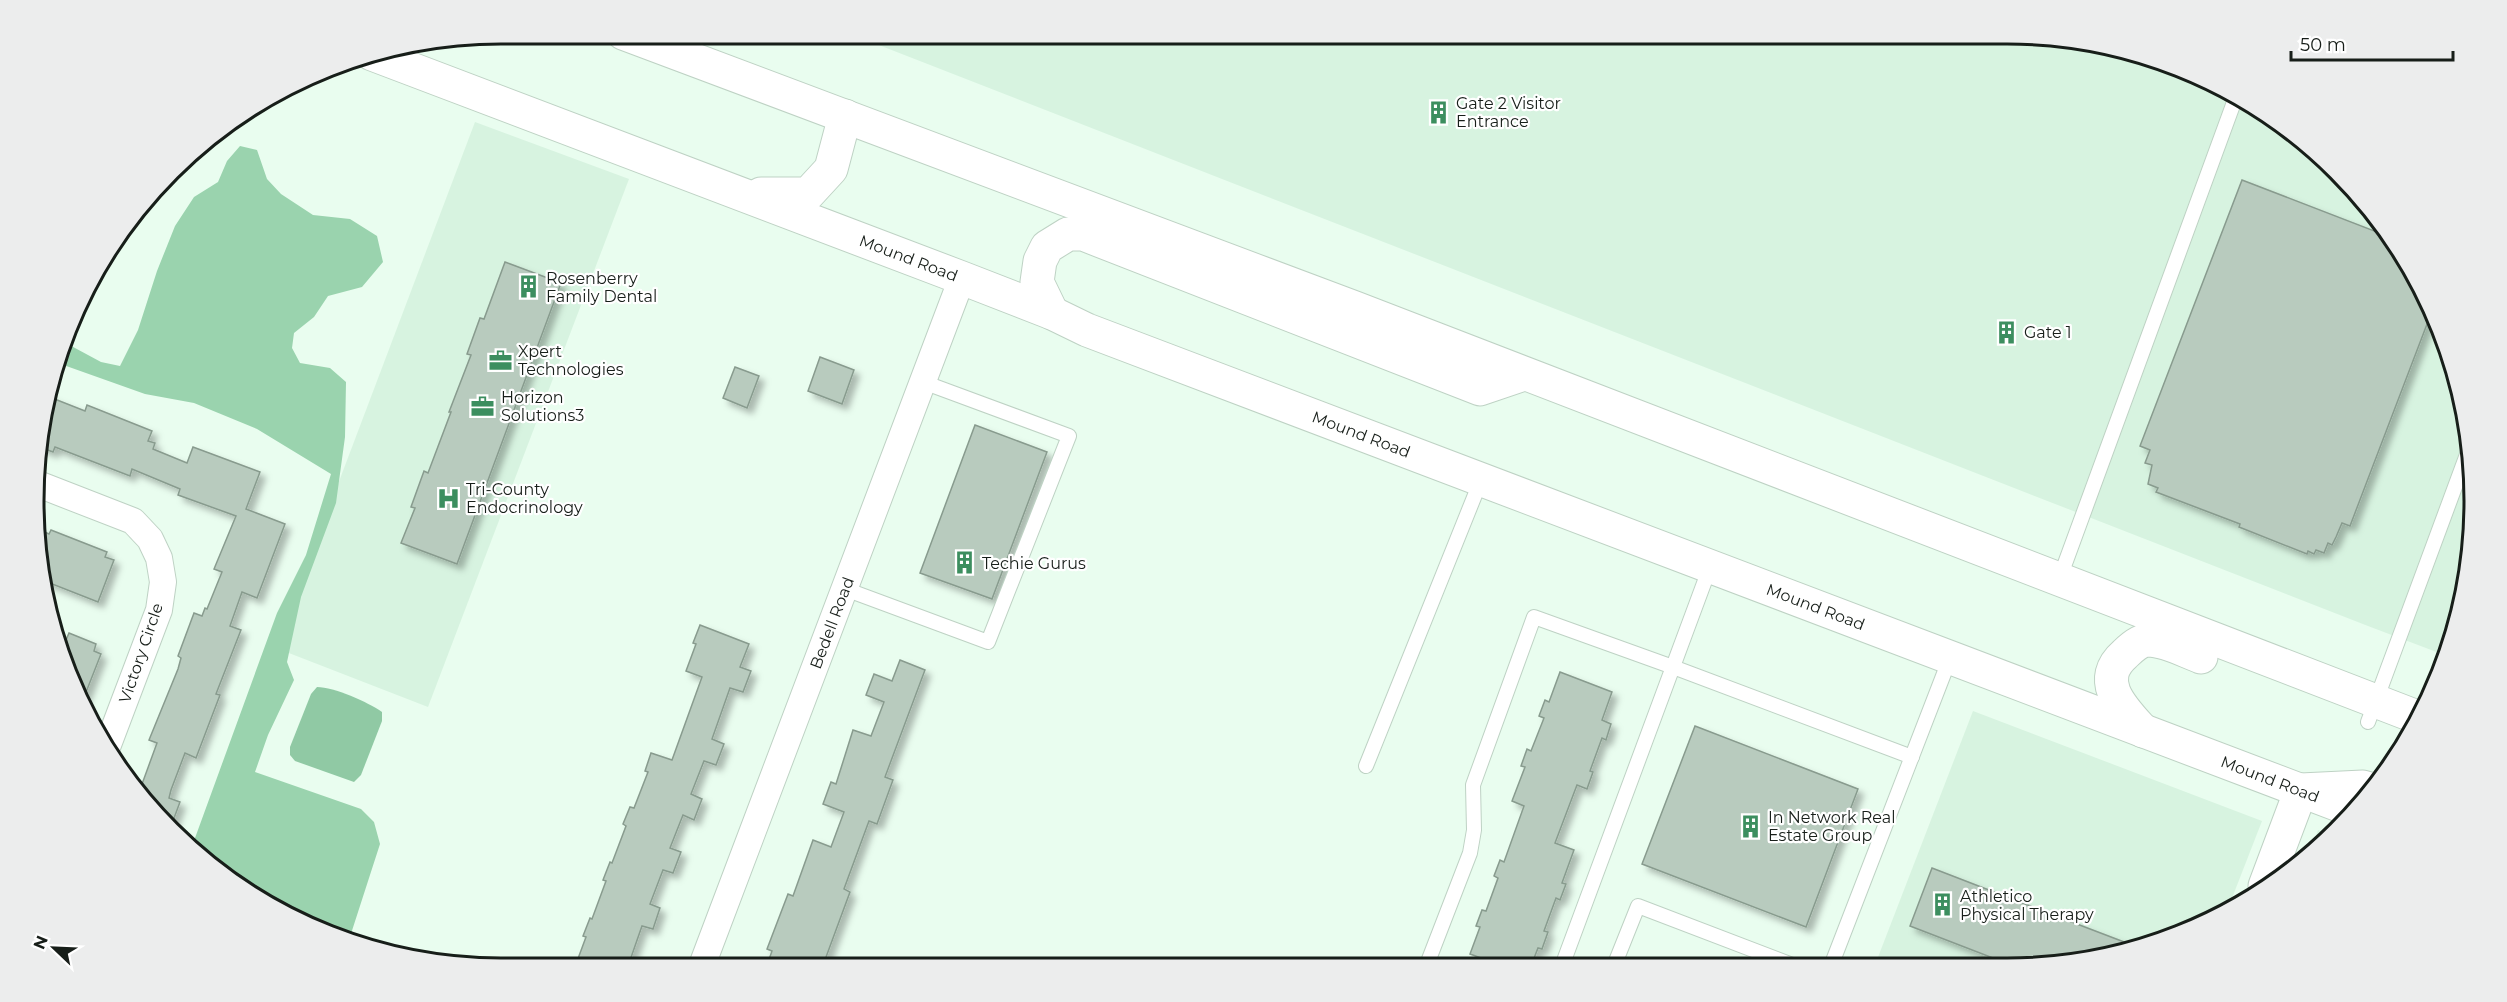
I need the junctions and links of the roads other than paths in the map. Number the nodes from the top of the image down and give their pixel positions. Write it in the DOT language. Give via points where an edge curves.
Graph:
graph roads {
  1 [pos="652,44"];
  2 [pos="384,59"];
  3 [pos="2233,104"];
  4 [pos="845,116"];
  5 [pos="738,194"];
  6 [pos="962,278"];
  7 [pos="1052,313"];
  8 [pos="1524,374"];
  9 [pos="923,382"];
  10 [pos="2463,466"];
  11 [pos="1481,480"];
  12 [pos="44,486"];
  13 [pos="1710,567"];
  14 [pos="2059,580"];
  15 [pos="845,589"];
  16 [pos="1950,658"];
  17 [pos="1673,667"];
  18 [pos="2372,712"];
  19 [pos="2409,716"];
  20 [pos="2144,732"];
  21 [pos="2400,732"];
  22 [pos="110,738"];
  23 [pos="1912,757"];
  24 [pos="1366,766"];
  25 [pos="2363,787"];
  26 [pos="2301,790"];
  27 [pos="2346,808"];
  28 [pos="2269,875"];
  29 [pos="705,958"];
  30 [pos="1429,958"];
  31 [pos="1565,958"];
  32 [pos="1617,958"];
  33 [pos="1774,958"];
  34 [pos="1834,958"];
  1 -- 4 [label="main road"];
  2 -- 5 [label="main road, Mound Road"];
  3 -- 14 [label="lane"];
  4 -- 5 [label="main road" via="831,169 808,194"];
  4 -- 8 [label="main road"];
  5 -- 6 [label="main road, Mound Road"];
  6 -- 7 [label="main road, Mound Road"];
  6 -- 9 [label="street, Bedell Road"];
  7 -- 8 [label="main road" via="1037,282 1040,261 1047,247 1068,234 1083,234 1480,389"];
  7 -- 11 [label="main road, Mound Road"];
  8 -- 14 [label="main road"];
  9 -- 15 [label="street, Bedell Road"];
  9 -- 15 [label="lane" via="1069,436 988,642"];
  10 -- 18 [label="lane"];
  11 -- 13 [label="main road, Mound Road"];
  11 -- 24 [label="lane"];
  12 -- 22 [label="street, Victory Circle" via="133,521 150,539 159,558 163,582 159,610"];
  13 -- 16 [label="main road, Mound Road"];
  13 -- 17 [label="lane"];
  14 -- 18 [label="main road"];
  15 -- 29 [label="street, Bedell Road"];
  16 -- 20 [label="main road, Mound Road"];
  16 -- 23 [label="lane"];
  17 -- 23 [label="lane"];
  17 -- 30 [label="lane" via="1534,617 1473,785 1470,853"];
  17 -- 31 [label="lane"];
  18 -- 19 [label="main road"];
  18 -- 20 [label="main road" via="2147,640 2115,662 2111,683 2118,703"];
  18 -- 21 [label="main road"];
  20 -- 26 [label="main road, Mound Road"];
  23 -- 34 [label="lane"];
  25 -- 26 [label="main road"];
  26 -- 27 [label="main road, Mound Road"];
  26 -- 28 [label="main road"];
  32 -- 33 [label="lane" via="1638,906"];
}
